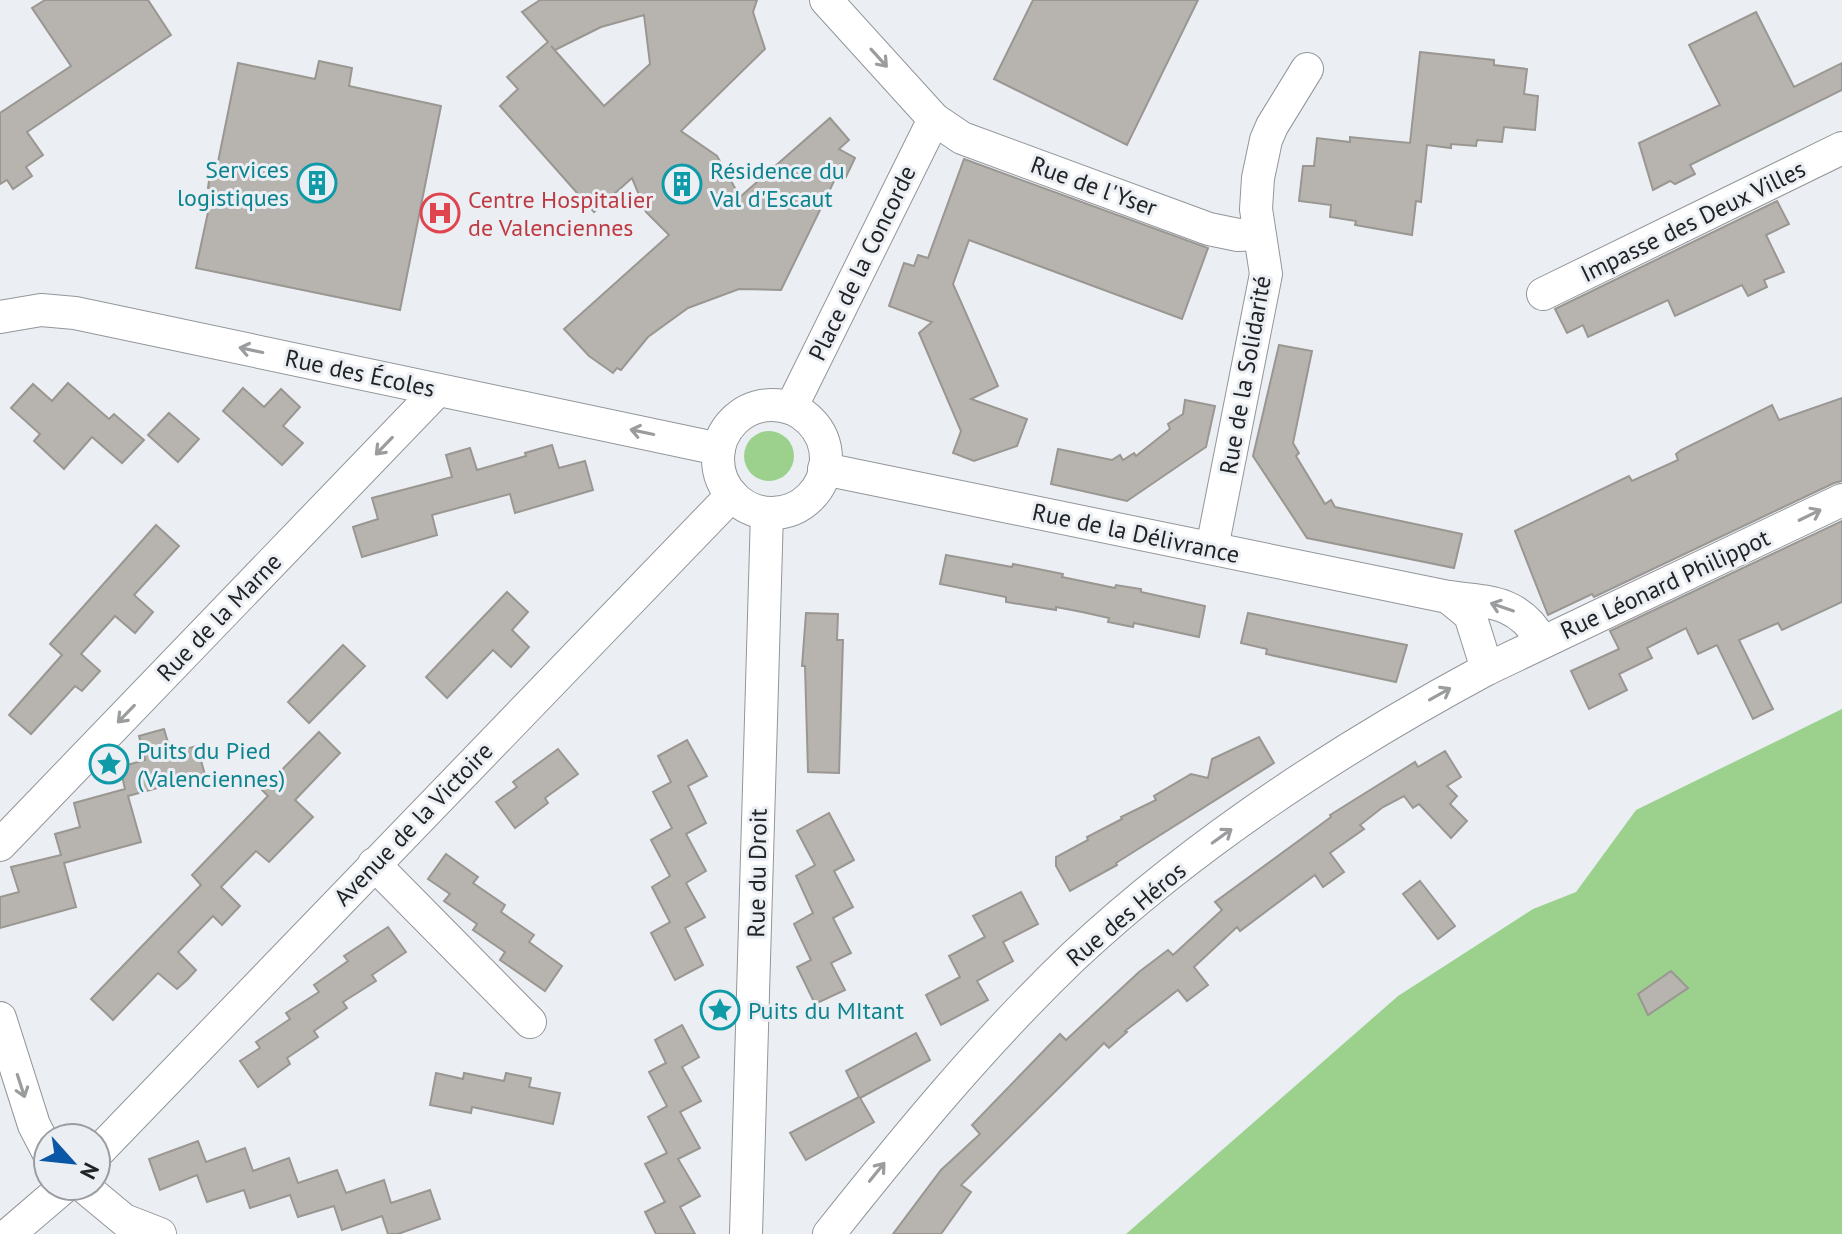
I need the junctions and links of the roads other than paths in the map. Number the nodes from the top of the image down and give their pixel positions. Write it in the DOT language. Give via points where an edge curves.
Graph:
graph roads {
  1 [pos="826,0"];
  2 [pos="1307,69"];
  3 [pos="934,119"];
  4 [pos="1842,148"];
  5 [pos="1259,234"];
  6 [pos="1543,294"];
  7 [pos="0,317"];
  8 [pos="438,390"];
  9 [pos="791,408"];
  10 [pos="719,449"];
  11 [pos="824,469"];
  12 [pos="732,495"];
  13 [pos="1842,500"];
  14 [pos="767,513"];
  15 [pos="1212,548"];
  16 [pos="1448,597"];
  17 [pos="1542,642"];
  18 [pos="1487,669"];
  19 [pos="0,845"];
  20 [pos="374,864"];
  21 [pos="0,1018"];
  22 [pos="530,1022"];
  23 [pos="33,1122"];
  24 [pos="112,1137"];
  25 [pos="46,1202"];
  26 [pos="102,1202"];
  27 [pos="9,1234"];
  28 [pos="160,1234"];
  29 [pos="746,1234"];
  30 [pos="829,1234"];
  1 -- 3 [label="street, Rue de l'Yser, one-way"];
  2 -- 5 [label="street, Rue de la Solidarité" via="1266,140 1256,193"];
  3 -- 5 [label="street, Rue de l'Yser" via="962,138 1209,229"];
  3 -- 9 [label="street, Place de la Concorde"];
  4 -- 6 [label="street, Impasse des Deux Villes"];
  5 -- 15 [label="street, Rue de la Solidarité" via="1266,274"];
  8 -- 7 [label="street, Rue des Écoles, one-way" via="75,313 41,310"];
  10 -- 8 [label="street, Rue des Écoles, one-way"];
  8 -- 19 [label="street, Rue de la Marne, one-way"];
  9 -- 10 [label="street" via="768,405 746,411 728,427"];
  9 -- 11 [label="street" via="819,433 826,454"];
  10 -- 12 [label="street" via="720,473"];
  11 -- 14 [label="street" via="807,500 788,511"];
  11 -- 15 [label="street, Rue de la Délivrance"];
  12 -- 14 [label="street"];
  12 -- 20 [label="street, Avenue de la Victoire"];
  17 -- 13 [label="street, Rue Léonard Philippot, one-way"];
  14 -- 29 [label="street, Rue du Droit"];
  15 -- 16 [label="street, Rue de la Délivrance"];
  17 -- 16 [label="street, Rue de la Délivrance, one-way" via="1526,619 1510,608"];
  16 -- 18 [label="street" via="1470,615"];
  17 -- 18 [label="street, Rue Léonard Philippot"];
  30 -- 18 [label="street, Rue des Héros, one-way" via="942,1094 1021,1008 1101,933 1294,785"];
  20 -- 22 [label="street"];
  20 -- 24 [label="street, Avenue de la Victoire"];
  21 -- 23 [label="street, one-way"];
  25 -- 27 [label="street"];
  26 -- 28 [label="street" via="124,1220"];
}
